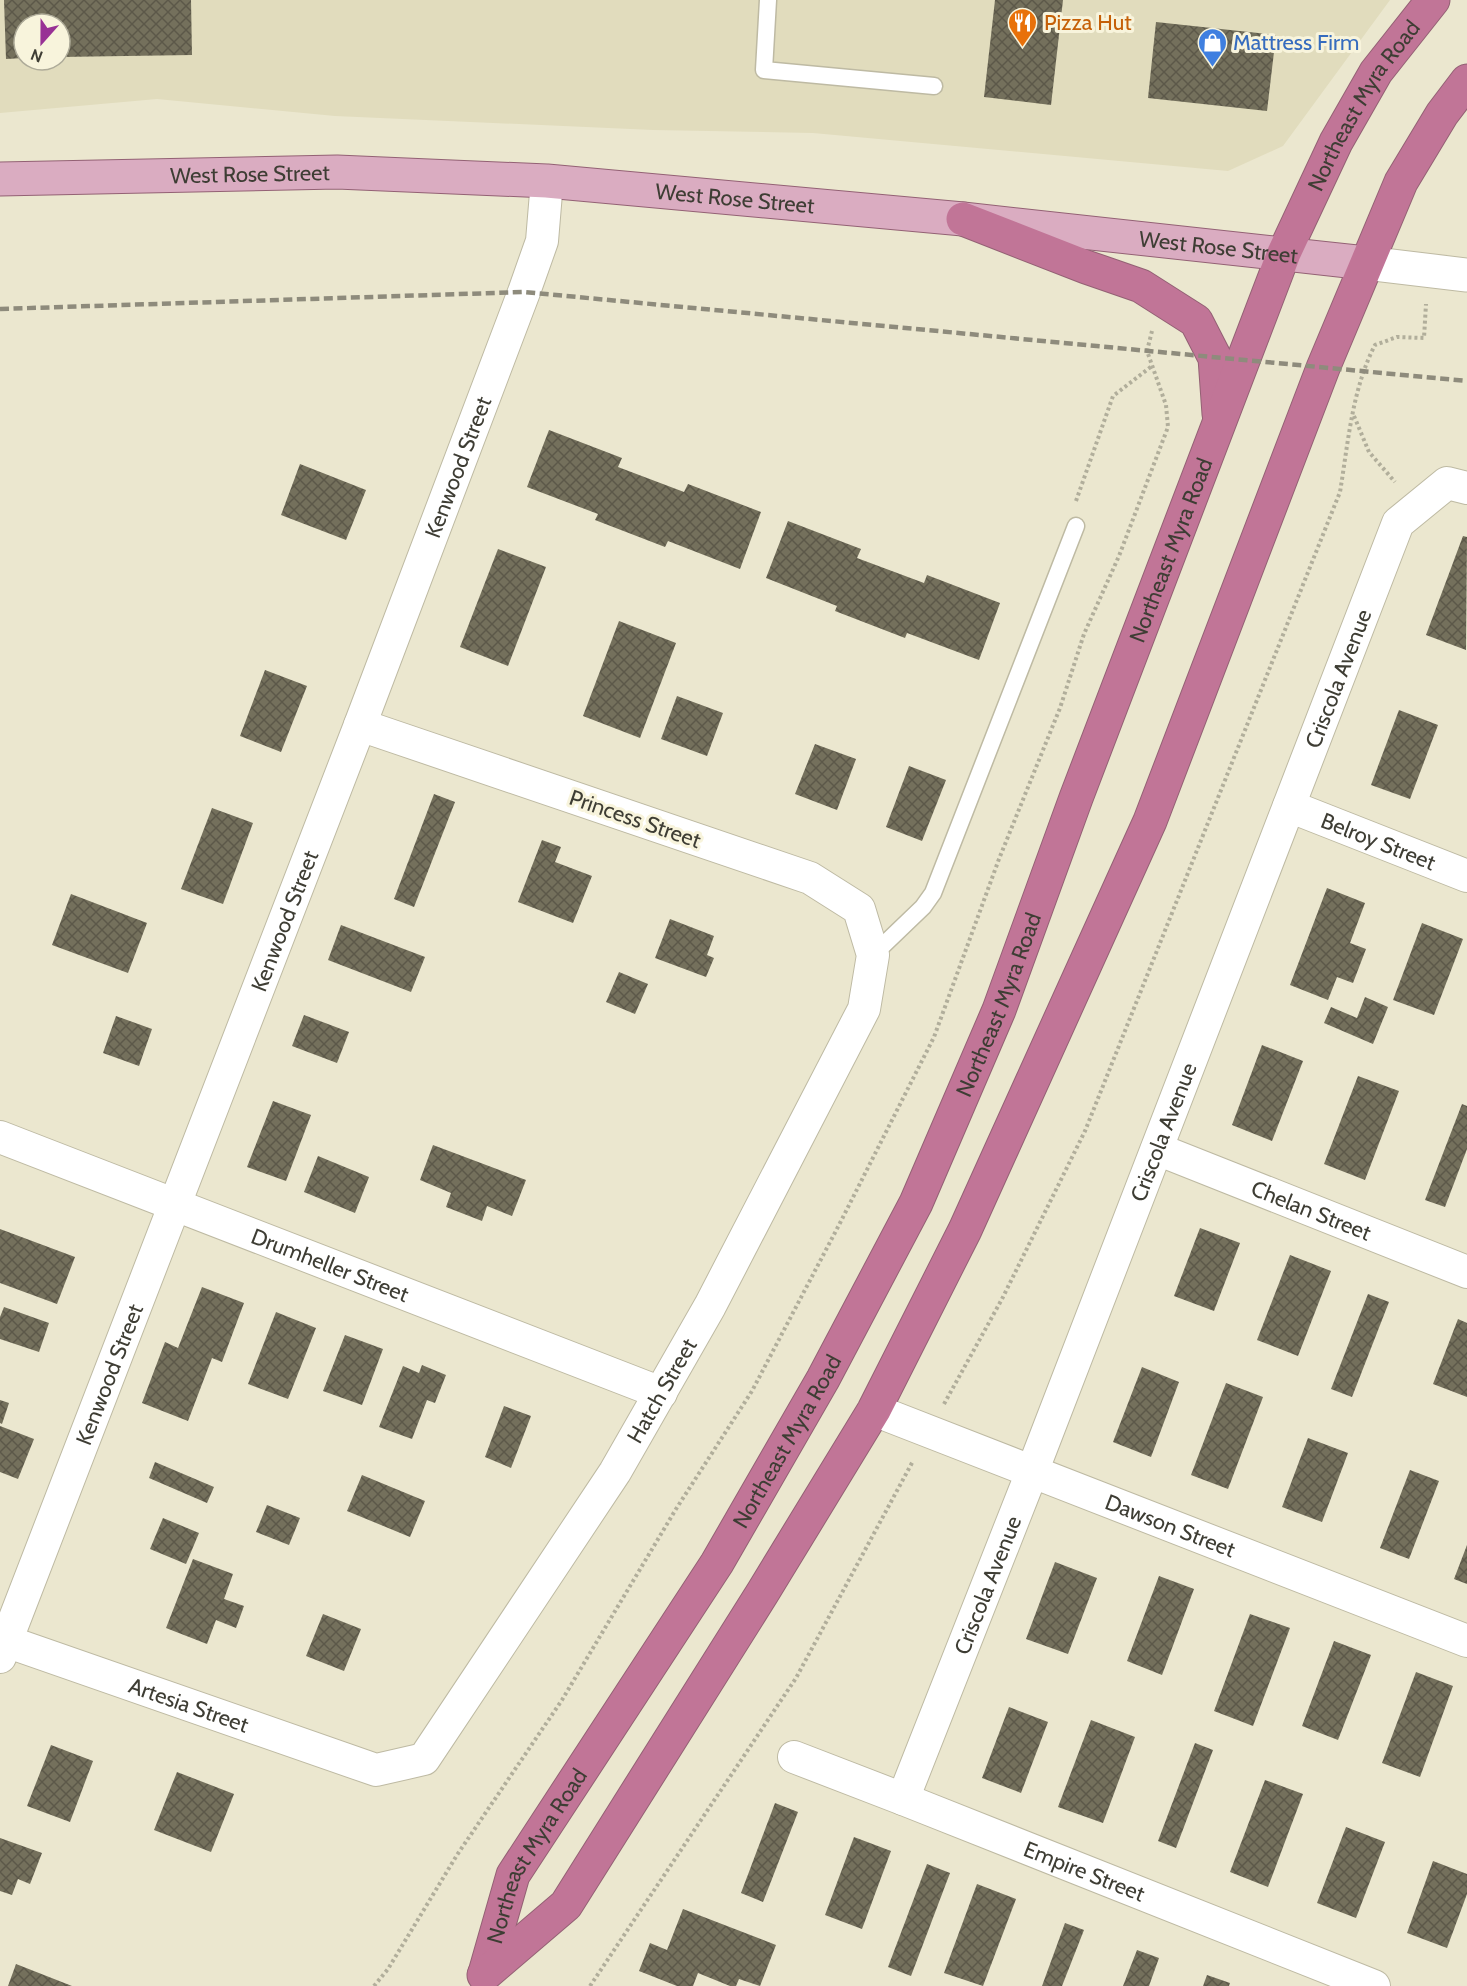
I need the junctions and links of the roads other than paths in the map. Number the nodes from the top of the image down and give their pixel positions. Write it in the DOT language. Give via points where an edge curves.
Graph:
graph roads {
  1 [pos="768,0"];
  2 [pos="1433,0"];
  3 [pos="1467,81"];
  4 [pos="934,86"];
  5 [pos="0,179"];
  6 [pos="547,181"];
  7 [pos="963,219"];
  8 [pos="1284,253"];
  9 [pos="1366,263"];
  10 [pos="1467,275"];
  11 [pos="1220,423"];
  12 [pos="1457,486"];
  13 [pos="1076,526"];
  14 [pos="360,725"];
  15 [pos="1289,806"];
  16 [pos="1467,876"];
  17 [pos="873,955"];
  18 [pos="0,1137"];
  19 [pos="1157,1149"];
  20 [pos="175,1205"];
  21 [pos="1467,1272"];
  22 [pos="661,1393"];
  23 [pos="874,1410"];
  24 [pos="1032,1472"];
  25 [pos="1467,1641"];
  26 [pos="2,1646"];
  27 [pos="794,1757"];
  28 [pos="376,1770"];
  29 [pos="903,1798"];
  30 [pos="481,1979"];
  31 [pos="1374,1986"];
  1 -- 4 [label="lane" via="764,70"];
  2 -- 8 [label="highway, Northeast Myra Road" via="1376,72 1336,142"];
  3 -- 9 [label="highway, Northeast Myra Road" via="1401,182"];
  5 -- 6 [label="main road, West Rose Street" via="338,172"];
  6 -- 7 [label="main road, West Rose Street"];
  6 -- 14 [label="street, Kenwood Street" via="542,241"];
  7 -- 8 [label="main road, West Rose Street"];
  7 -- 11 [label="highway" via="1141,286 1196,321 1215,358"];
  8 -- 9 [label="main road, West Rose Street"];
  8 -- 11 [label="highway, Northeast Myra Road"];
  9 -- 10 [label="main road, West Rose Street"];
  9 -- 23 [label="highway, Northeast Myra Road" via="1150,821 965,1230"];
  11 -- 30 [label="highway, Northeast Myra Road" via="999,1010 916,1203 823,1379 717,1563 513,1875"];
  12 -- 15 [label="street, Criscola Avenue" via="1398,523"];
  13 -- 17 [label="lane" via="933,893"];
  14 -- 17 [label="street, Princess Street" via="810,878 859,909"];
  14 -- 20 [label="street, Kenwood Street"];
  15 -- 16 [label="street, Belroy Street"];
  15 -- 19 [label="street, Criscola Avenue"];
  17 -- 22 [label="street, Hatch Street" via="864,1009"];
  18 -- 20 [label="street, Drumheller Street"];
  19 -- 21 [label="street, Chelan Street"];
  19 -- 24 [label="street, Criscola Avenue"];
  20 -- 22 [label="street, Drumheller Street"];
  20 -- 26 [label="street, Kenwood Street"];
  22 -- 28 [label="street, Hatch Street" via="615,1472 424,1759"];
  23 -- 24 [label="street, Dawson Street"];
  23 -- 30 [label="highway, Northeast Myra Road" via="566,1905"];
  24 -- 25 [label="street, Dawson Street"];
  24 -- 29 [label="street, Criscola Avenue"];
  26 -- 28 [label="street, Artesia Street"];
  27 -- 29 [label="street, Empire Street"];
  29 -- 31 [label="street, Empire Street"];
}
